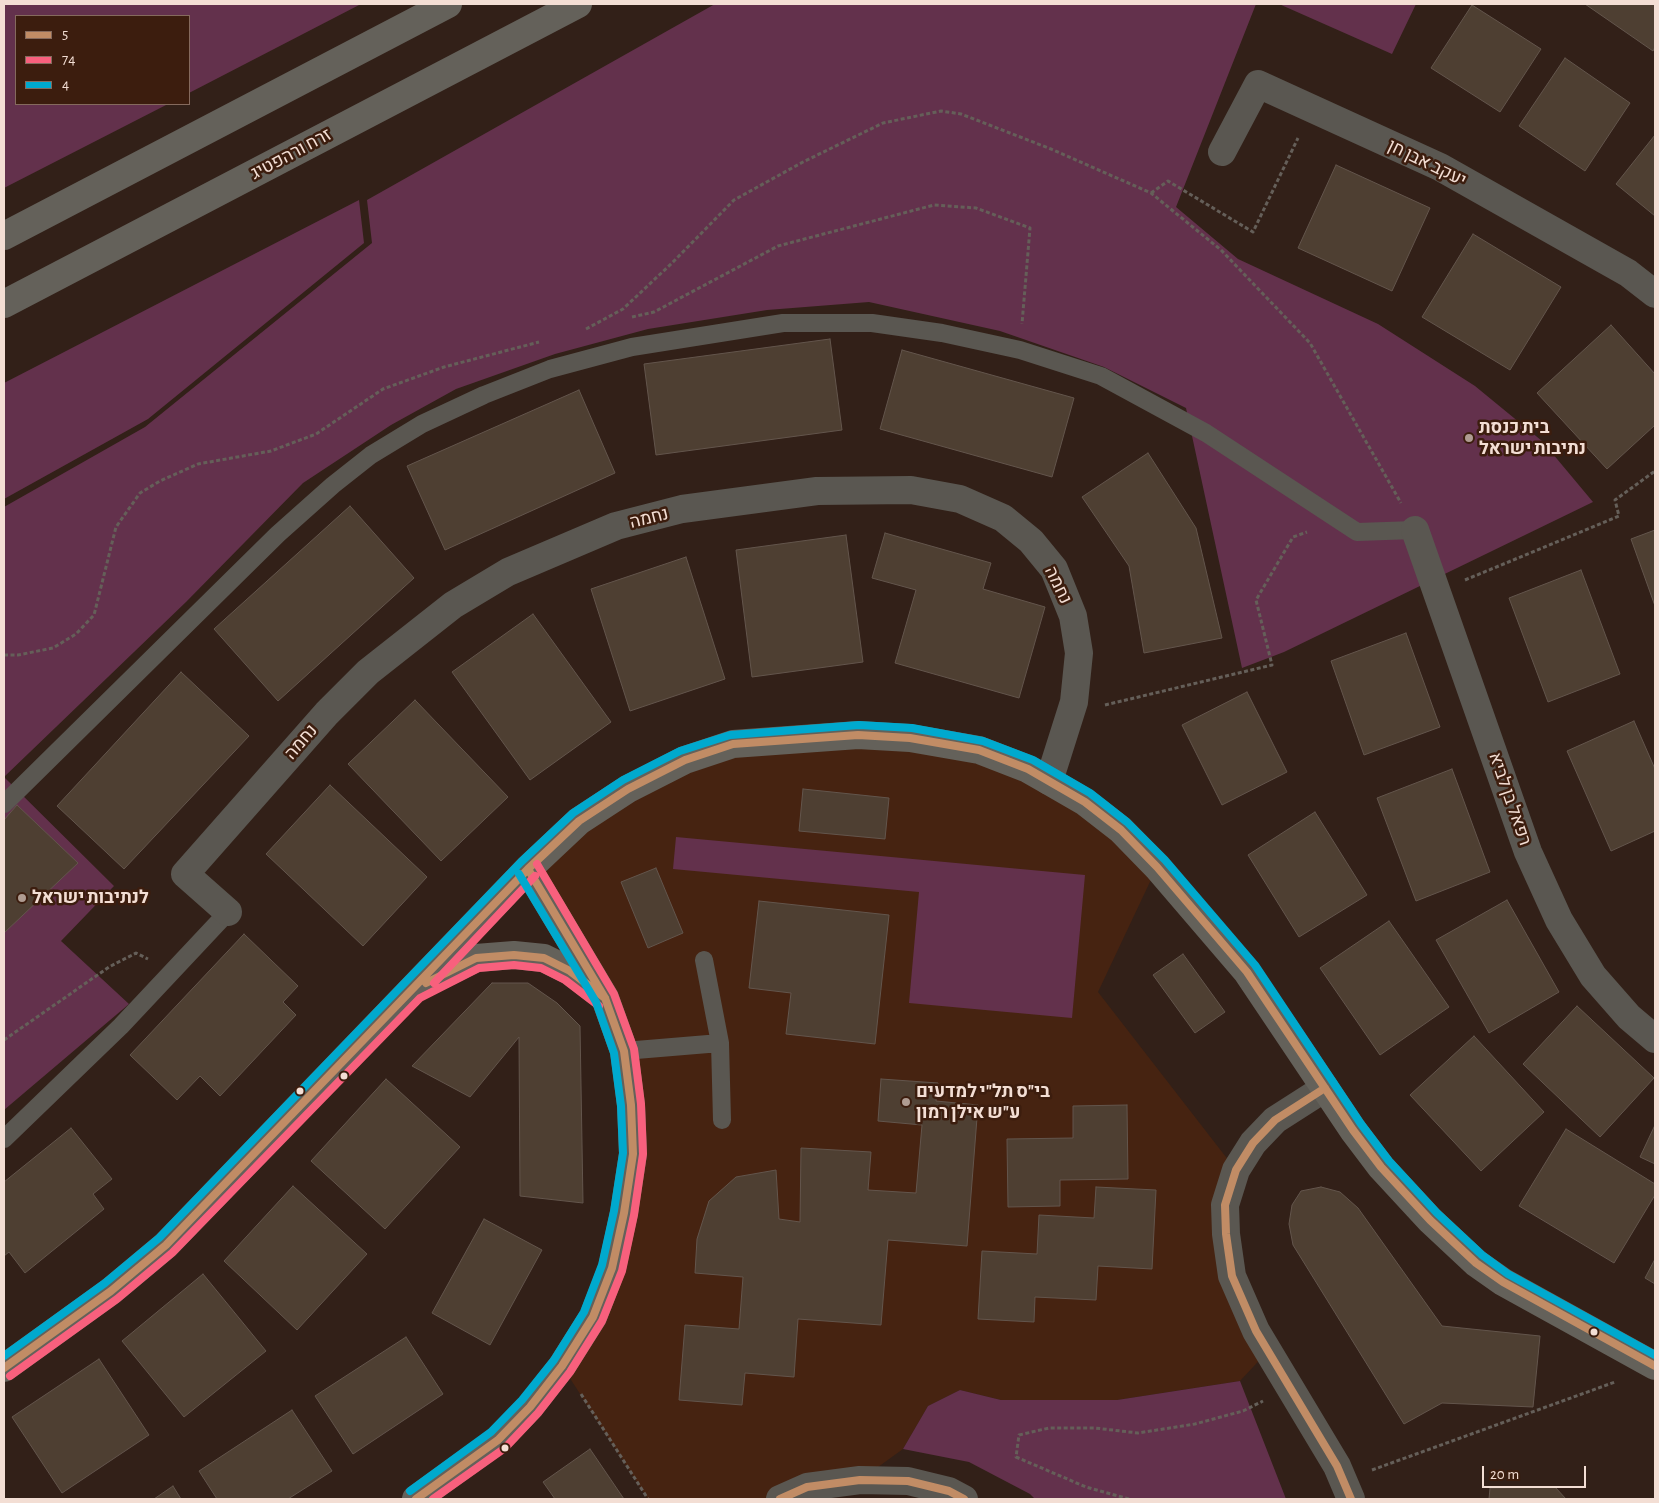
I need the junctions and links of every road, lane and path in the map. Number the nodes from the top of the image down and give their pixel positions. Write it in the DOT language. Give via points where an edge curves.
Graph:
graph roads {
  1 [pos="448,4"];
  2 [pos="578,4"];
  3 [pos="1312,108"];
  4 [pos="1222,152"];
  5 [pos="1151,193"];
  6 [pos="4,236"];
  7 [pos="1655,294"];
  8 [pos="4,304"];
  9 [pos="626,319"];
  10 [pos="607,324"];
  11 [pos="588,329"];
  12 [pos="578,331"];
  13 [pos="540,342"];
  14 [pos="1020,350"];
  15 [pos="1655,471"];
  16 [pos="1340,520"];
  17 [pos="1415,530"];
  18 [pos="1436,592"];
  19 [pos="4,655"];
  20 [pos="1070,714"];
  21 [pos="1050,781"];
  22 [pos="4,804"];
  23 [pos="528,869"];
  24 [pos="228,912"];
  25 [pos="704,960"];
  26 [pos="174,970"];
  27 [pos="414,990"];
  28 [pos="605,998"];
  29 [pos="1655,1039"];
  30 [pos="4,1040"];
  31 [pos="720,1043"];
  32 [pos="624,1051"];
  33 [pos="1325,1088"];
  34 [pos="722,1120"];
  35 [pos="4,1139"];
  36 [pos="562,1366"];
  37 [pos="1655,1366"];
  38 [pos="4,1368"];
  39 [pos="1619,1381"];
  40 [pos="1290,1388"];
  41 [pos="1347,1490"];
  42 [pos="416,1499"];
  43 [pos="648,1499"];
  44 [pos="780,1499"];
  45 [pos="964,1499"];
  46 [pos="1129,1499"];
  1 -- 6 [label="street"];
  2 -- 8 [label="street, זרח ורהפטיג"];
  3 -- 4 [label="street, יעקב אבן חן" via="1258,84"];
  3 -- 5 [label="path" via="1253,232 1168,181"];
  3 -- 7 [label="street, יעקב אבן חן" via="1440,167 1628,273"];
  5 -- 11 [label="path" via="961,114 941,111 883,123 734,200 623,308"];
  5 -- 17 [label="path" via="1221,250 1310,343"];
  9 -- 14 [label="path" via="654,312 778,246 934,205 976,208 1030,228"];
  10 -- 11 [label="path"];
  11 -- 12 [label="path"];
  13 -- 19 [label="path" via="444,367 383,389 316,434 280,448 198,464 160,481 140,493 116,527 94,615 76,634 53,648"];
  14 -- 16 [label="lane" via="1101,376 1206,433"];
  14 -- 22 [label="lane" via="942,333 872,323 783,323 632,347 550,370 484,395 422,424 333,485 278,534"];
  15 -- 18 [label="path" via="1615,500 1619,516"];
  16 -- 17 [label="lane" via="1357,532"];
  16 -- 20 [label="path" via="1293,537 1256,600 1272,666"];
  17 -- 18 [label="street, רפאל בן לביא"];
  18 -- 29 [label="street, רפאל בן לביא" via="1528,852 1559,920 1594,976 1629,1017"];
  20 -- 21 [label="street, נחמה"];
  20 -- 24 [label="street, נחמה" via="1079,653 1073,616 1054,569 1031,541 1003,518 960,499 911,490 817,491 682,509 616,526 508,572 453,605 368,672 327,713 185,874"];
  21 -- 23 [label="street" via="979,750 910,738 858,735 733,744 685,760 628,789 579,821"];
  21 -- 33 [label="street" via="1085,802 1121,830 1158,867 1247,972"];
  23 -- 27 [label="street"];
  23 -- 28 [label="street"];
  24 -- 26 [label="lane"];
  25 -- 31 [label="lane"];
  26 -- 30 [label="path" via="136,953 110,967"];
  26 -- 35 [label="lane" via="79,1069"];
  27 -- 28 [label="street" via="476,958 514,955 544,958 570,971"];
  27 -- 38 [label="street" via="166,1244 111,1291"];
  28 -- 32 [label="street"];
  31 -- 32 [label="lane"];
  31 -- 34 [label="lane"];
  32 -- 36 [label="street" via="633,1154 624,1213 612,1268 593,1317"];
  33 -- 37 [label="street" via="1381,1167 1476,1263 1503,1282"];
  33 -- 40 [label="street" via="1275,1120 1253,1143 1236,1170 1225,1205 1232,1276 1256,1331"];
  36 -- 42 [label="street" via="530,1407 498,1440"];
  36 -- 43 [label="path"];
  39 -- 41 [label="path"];
  40 -- 41 [label="street"];
  40 -- 46 [label="path" via="1243,1411 1195,1424 1138,1433 1095,1428 1049,1428 1018,1435 1016,1457 1086,1487"];
  44 -- 45 [label="street" via="807,1487 860,1480 908,1481 949,1491"];
}
